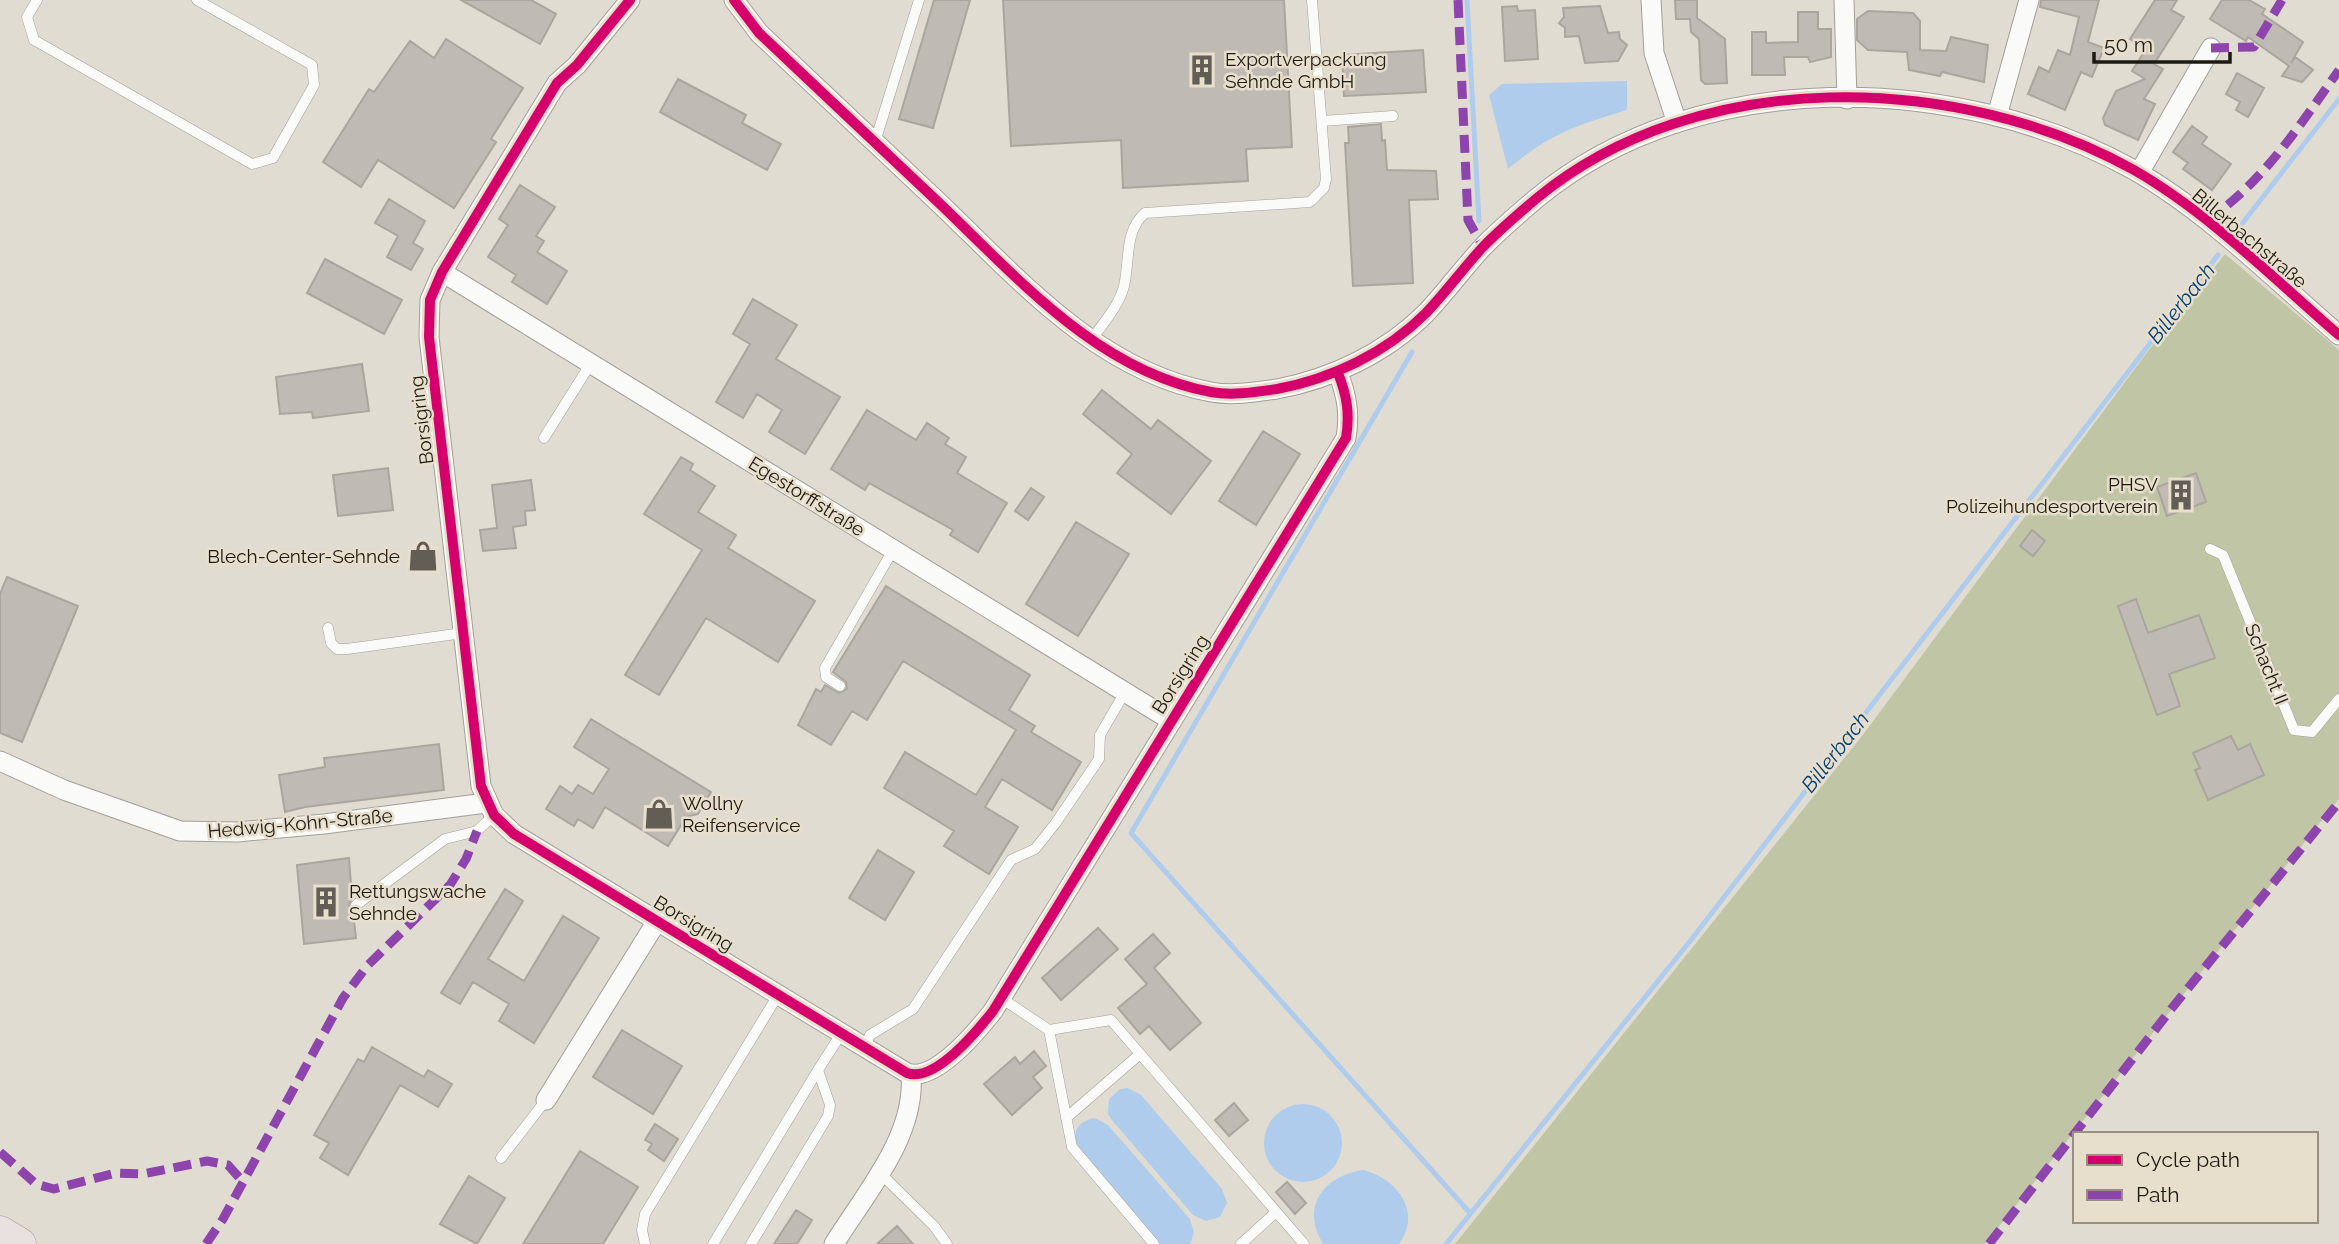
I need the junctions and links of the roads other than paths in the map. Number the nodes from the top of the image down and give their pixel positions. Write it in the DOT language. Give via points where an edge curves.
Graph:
graph roads {
  1 [pos="37,0"];
  2 [pos="197,0"];
  3 [pos="630,0"];
  4 [pos="734,0"];
  5 [pos="919,0"];
  6 [pos="1312,0"];
  7 [pos="1651,0"];
  8 [pos="1844,0"];
  9 [pos="2029,0"];
  10 [pos="2211,48"];
  11 [pos="1847,99"];
  12 [pos="1393,116"];
  13 [pos="1997,116"];
  14 [pos="1322,121"];
  15 [pos="1677,123"];
  16 [pos="875,142"];
  17 [pos="2139,173"];
  18 [pos="442,272"];
  19 [pos="2339,335"];
  20 [pos="1092,339"];
  21 [pos="591,363"];
  22 [pos="1338,373"];
  23 [pos="544,439"];
  24 [pos="2210,549"];
  25 [pos="893,550"];
  26 [pos="328,628"];
  27 [pos="463,633"];
  28 [pos="840,685"];
  29 [pos="1125,692"];
  30 [pos="2339,699"];
  31 [pos="1172,721"];
  32 [pos="0,761"];
  33 [pos="490,809"];
  34 [pos="356,905"];
  35 [pos="657,921"];
  36 [pos="778,995"];
  37 [pos="1001,998"];
  38 [pos="1049,1030"];
  39 [pos="841,1034"];
  40 [pos="864,1048"];
  41 [pos="1140,1054"];
  42 [pos="818,1070"];
  43 [pos="911,1075"];
  44 [pos="546,1100"];
  45 [pos="1066,1118"];
  46 [pos="501,1158"];
  47 [pos="879,1171"];
  48 [pos="1276,1212"];
  49 [pos="0,1232"];
  50 [pos="20,1244"];
  51 [pos="645,1244"];
  52 [pos="713,1244"];
  53 [pos="751,1244"];
  54 [pos="834,1244"];
  55 [pos="947,1244"];
  56 [pos="1154,1244"];
  57 [pos="1241,1244"];
  58 [pos="1304,1244"];
  1 -- 2 [label="lane" via="27,17 34,40 252,164 273,158 314,85 312,65"];
  3 -- 18 [label="street, Borsigring" via="557,83"];
  4 -- 16 [label="street" via="759,33"];
  5 -- 16 [label="lane"];
  6 -- 14 [label="lane"];
  7 -- 15 [label="street" via="1654,53"];
  8 -- 11 [label="street"];
  9 -- 13 [label="street"];
  10 -- 17 [label="street"];
  11 -- 13 [label="street, Billerbachstraße" via="1950,104"];
  11 -- 15 [label="street, Billerbachstraße" via="1787,101"];
  12 -- 14 [label="lane"];
  13 -- 17 [label="street, Billerbachstraße" via="2058,134"];
  14 -- 20 [label="lane" via="1326,179 1310,202 1154,210 1138,220 1132,227 1121,294"];
  15 -- 22 [label="street, Billerbachstraße" via="1589,162 1540,196 1483,247 1424,315"];
  16 -- 20 [label="street" via="1059,317"];
  17 -- 19 [label="street, Billerbachstraße" via="2206,221"];
  18 -- 21 [label="street, Egestorffstraße"];
  18 -- 27 [label="street, Borsigring" via="430,300 429,337"];
  20 -- 22 [label="street" via="1125,362 1214,393 1255,392"];
  21 -- 23 [label="lane"];
  21 -- 25 [label="street, Egestorffstraße"];
  22 -- 31 [label="street, Borsigring" via="1347,395 1346,438"];
  24 -- 30 [label="lane, Schacht II" via="2223,555 2294,730 2312,732"];
  25 -- 28 [label="lane" via="825,668 826,677"];
  25 -- 29 [label="street, Egestorffstraße"];
  26 -- 27 [label="lane" via="337,649"];
  27 -- 33 [label="street, Borsigring" via="481,786"];
  29 -- 31 [label="street, Egestorffstraße"];
  29 -- 40 [label="lane" via="1100,735 1098,759 1055,824 1035,849 1011,860 913,1009 870,1035"];
  31 -- 37 [label="street, Borsigring"];
  32 -- 33 [label="street, Hedwig-Kohn-Straße" via="64,790 180,831 274,829"];
  33 -- 34 [label="lane" via="477,831 445,839"];
  33 -- 35 [label="street, Borsigring" via="514,834"];
  35 -- 36 [label="street, Borsigring"];
  35 -- 44 [label="street, Borsigring"];
  36 -- 39 [label="street, Borsigring"];
  36 -- 51 [label="lane" via="645,1214"];
  37 -- 38 [label="lane"];
  37 -- 43 [label="street, Borsigring" via="953,1054"];
  38 -- 41 [label="lane" via="1111,1020"];
  38 -- 45 [label="lane"];
  39 -- 40 [label="street, Borsigring"];
  39 -- 42 [label="lane"];
  40 -- 43 [label="street, Borsigring"];
  41 -- 45 [label="lane"];
  41 -- 48 [label="lane"];
  42 -- 52 [label="lane"];
  42 -- 53 [label="lane" via="830,1105 828,1116"];
  43 -- 47 [label="street" via="906,1122"];
  44 -- 46 [label="lane"];
  45 -- 56 [label="lane" via="1072,1147"];
  47 -- 54 [label="street"];
  47 -- 55 [label="lane"];
  48 -- 57 [label="lane"];
  48 -- 58 [label="lane"];
  49 -- 50 [label="main road"];
}
